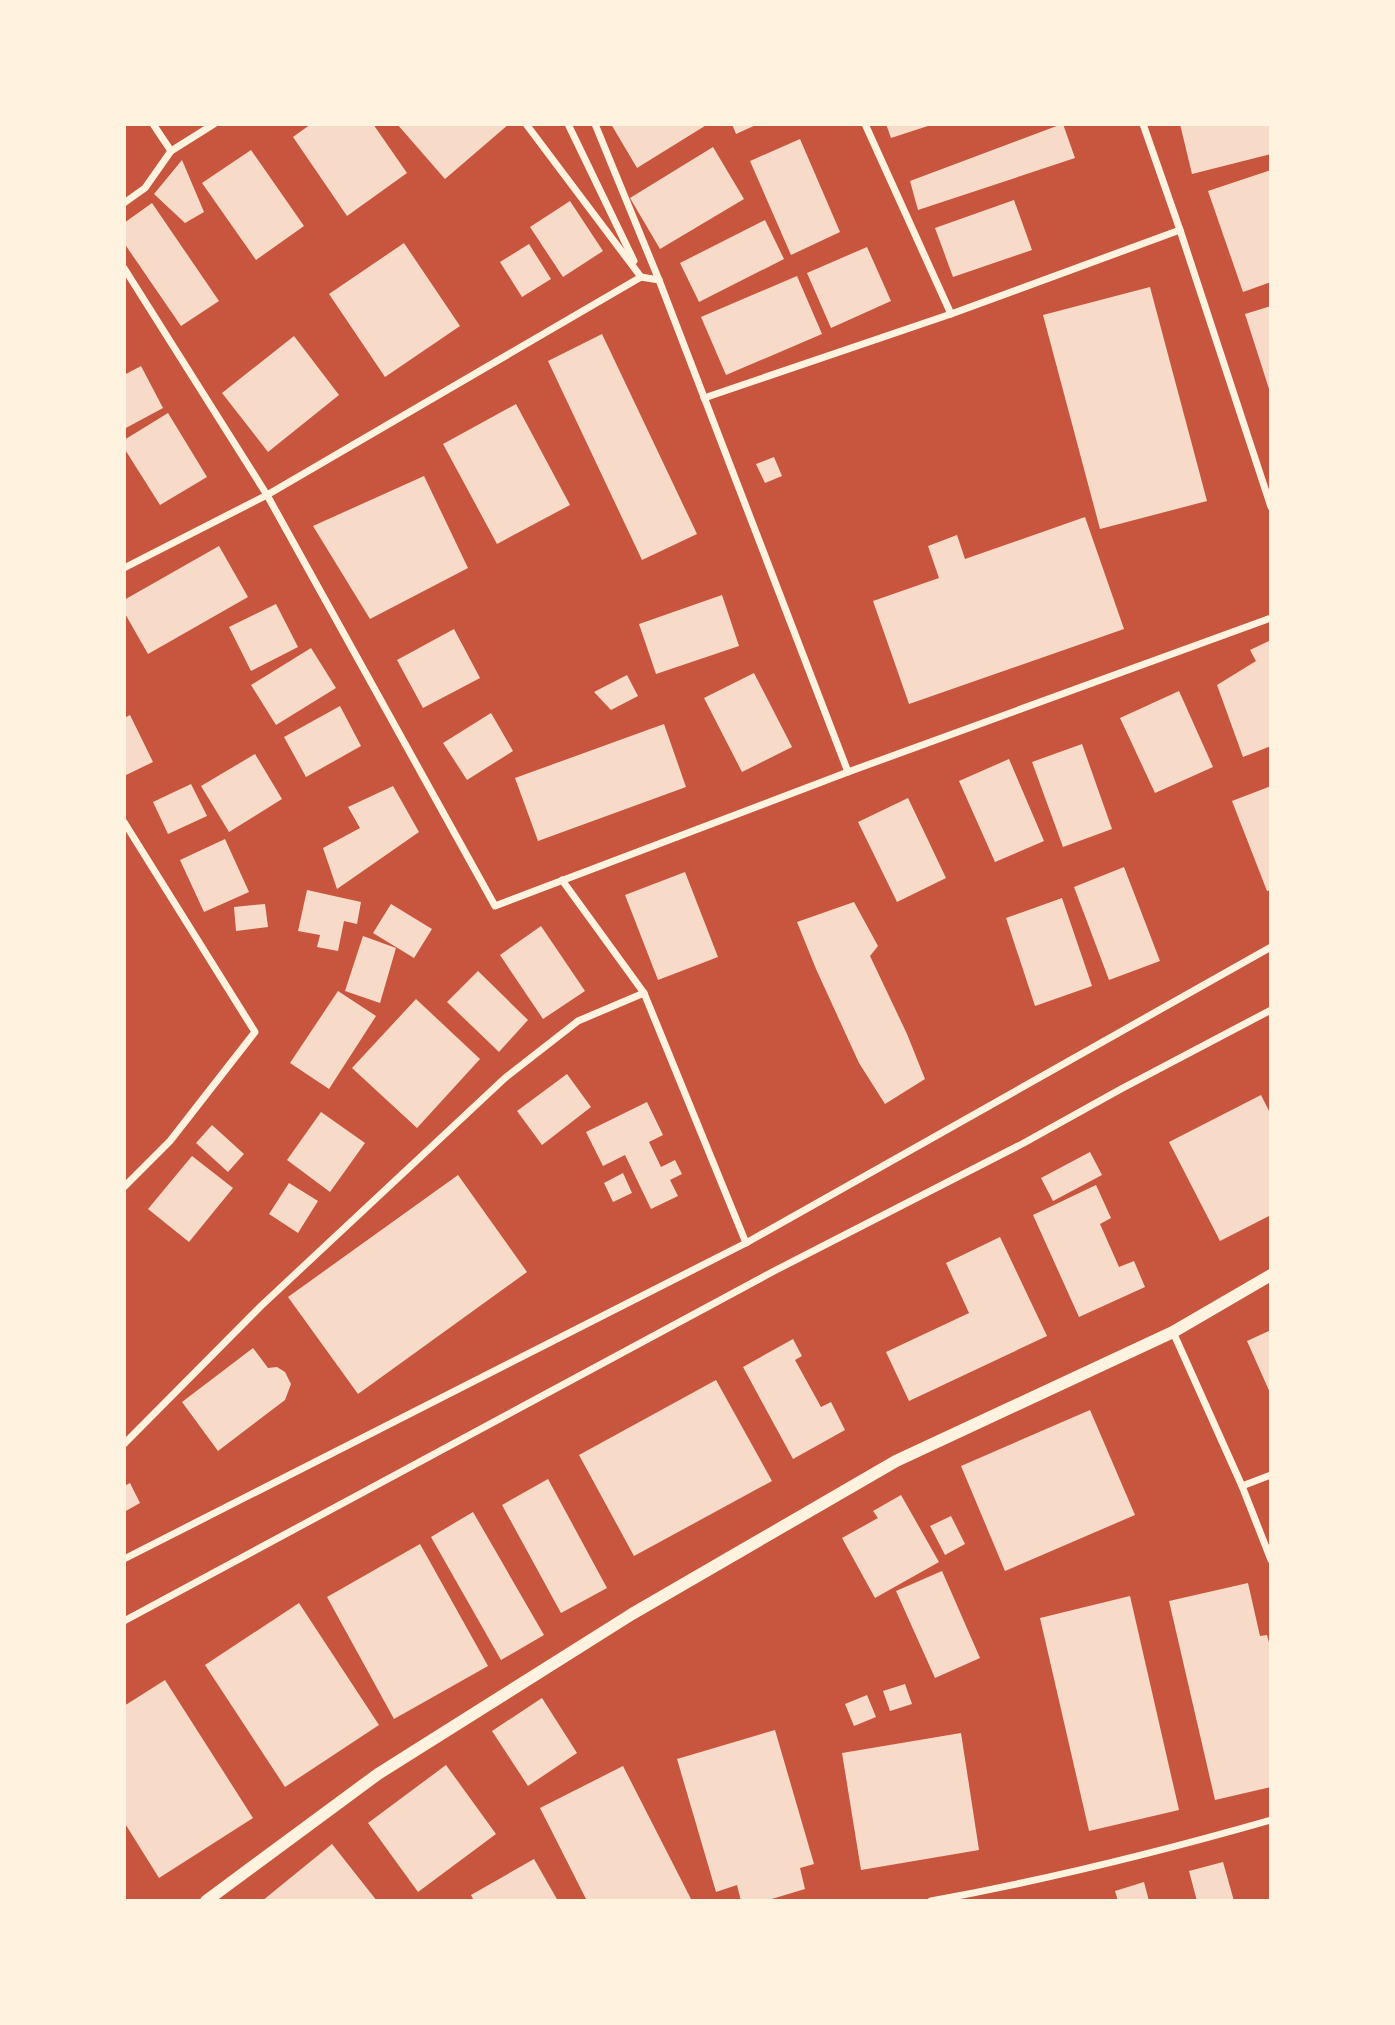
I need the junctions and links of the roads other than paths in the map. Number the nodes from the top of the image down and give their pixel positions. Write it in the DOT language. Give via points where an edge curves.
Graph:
graph roads {
  1 [pos="153,124"];
  2 [pos="214,124"];
  3 [pos="526,124"];
  4 [pos="568,124"];
  5 [pos="595,124"];
  6 [pos="865,124"];
  7 [pos="1143,124"];
  8 [pos="171,151"];
  9 [pos="124,203"];
  10 [pos="1180,230"];
  11 [pos="124,268"];
  12 [pos="642,277"];
  13 [pos="659,280"];
  14 [pos="951,314"];
  15 [pos="704,398"];
  16 [pos="267,495"];
  17 [pos="1271,507"];
  18 [pos="124,569"];
  19 [pos="1271,618"];
  20 [pos="848,772"];
  21 [pos="124,822"];
  22 [pos="562,880"];
  23 [pos="1271,947"];
  24 [pos="644,993"];
  25 [pos="1271,1010"];
  26 [pos="124,1187"];
  27 [pos="746,1243"];
  28 [pos="1271,1275"];
  29 [pos="1173,1332"];
  30 [pos="124,1444"];
  31 [pos="1271,1475"];
  32 [pos="1242,1486"];
  33 [pos="124,1559"];
  34 [pos="1271,1560"];
  35 [pos="124,1621"];
  36 [pos="1271,1820"];
  37 [pos="206,1901"];
  38 [pos="931,1901"];
  1 -- 8 [label="street"];
  2 -- 8 [label="street"];
  3 -- 12 [label="street"];
  4 -- 12 [label="street"];
  5 -- 13 [label="street"];
  6 -- 14 [label="street"];
  7 -- 10 [label="street"];
  8 -- 9 [label="street" via="145,188"];
  10 -- 14 [label="street"];
  10 -- 17 [label="street"];
  11 -- 16 [label="street"];
  12 -- 13 [label="street"];
  12 -- 16 [label="street"];
  13 -- 15 [label="street"];
  14 -- 15 [label="street"];
  15 -- 20 [label="street"];
  16 -- 18 [label="street"];
  16 -- 22 [label="street" via="495,906"];
  19 -- 20 [label="street"];
  20 -- 22 [label="street"];
  21 -- 26 [label="street" via="255,1032 170,1141"];
  22 -- 24 [label="street"];
  23 -- 27 [label="street"];
  24 -- 27 [label="street"];
  24 -- 30 [label="street" via="578,1021 505,1078 261,1306"];
  25 -- 35 [label="street"];
  27 -- 33 [label="street"];
  28 -- 29 [label="street"];
  29 -- 32 [label="street"];
  29 -- 37 [label="street" via="896,1461 632,1614 378,1774"];
  31 -- 32 [label="street"];
  32 -- 34 [label="street"];
  36 -- 38 [label="street"];
}
